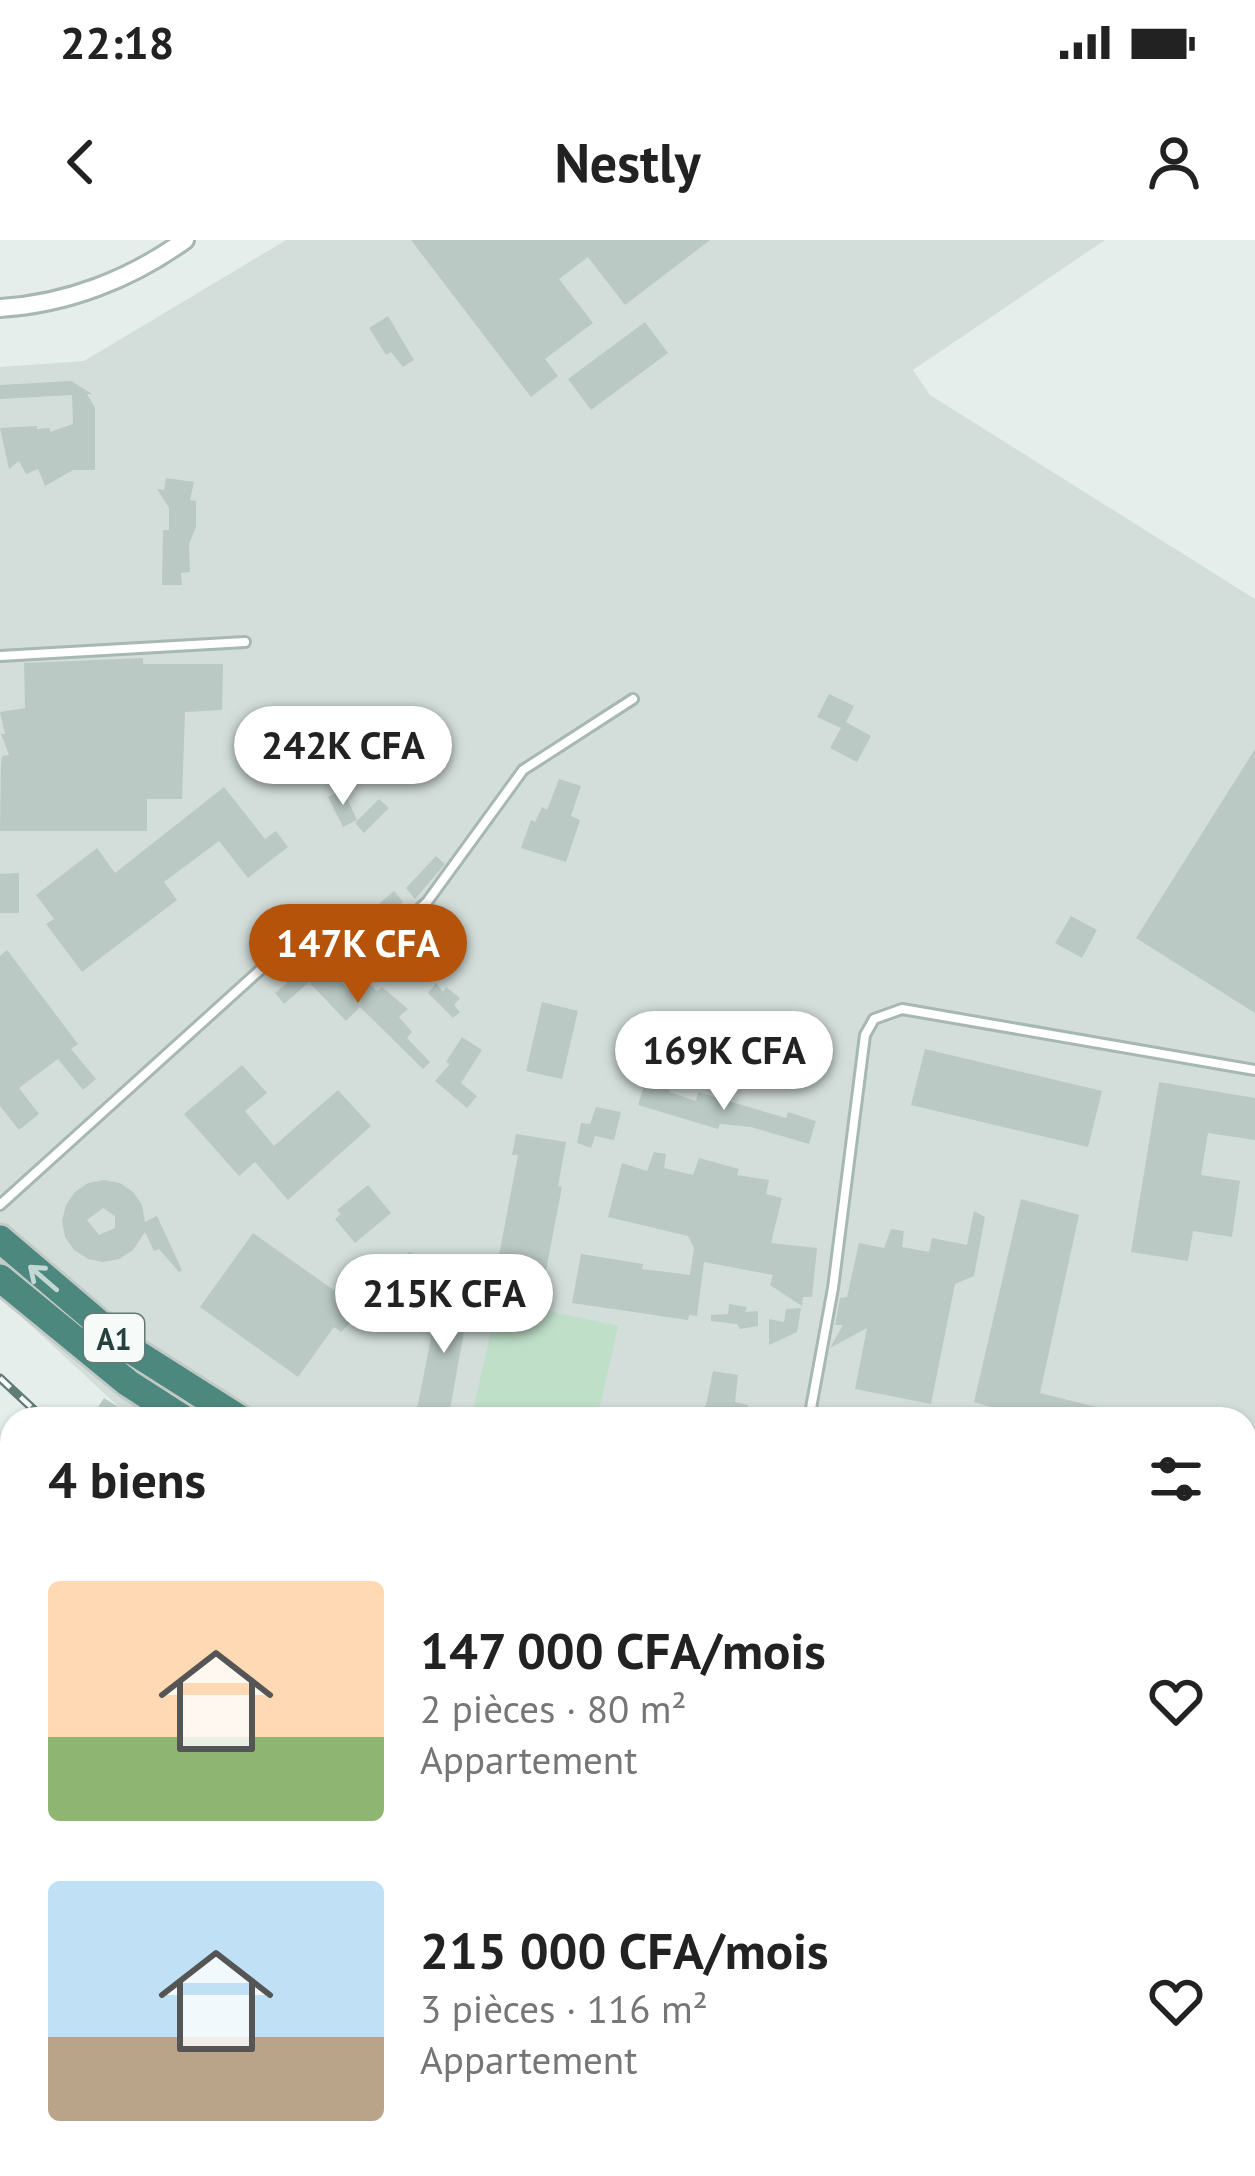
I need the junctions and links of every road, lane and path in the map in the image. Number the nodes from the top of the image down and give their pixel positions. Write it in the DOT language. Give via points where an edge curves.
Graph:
graph roads {
  1 [pos="184,240"];
  2 [pos="0,308"];
  3 [pos="245,642"];
  4 [pos="0,656"];
  5 [pos="633,699"];
  6 [pos="1255,1070"];
  7 [pos="0,1205"];
  8 [pos="0,1239"];
  9 [pos="0,1278"];
  10 [pos="166,1407"];
  11 [pos="221,1407"];
  12 [pos="811,1407"];
  1 -- 2 [label="street" via="101,287"];
  3 -- 4 [label="lane"];
  5 -- 7 [label="lane" via="523,770 427,902 370,954 316,940 270,961"];
  6 -- 12 [label="lane" via="902,1009 874,1019 865,1035"];
  11 -- 8 [label="highway, A1, one-way" via="128,1348"];
  9 -- 10 [label="highway, A1"];
}
